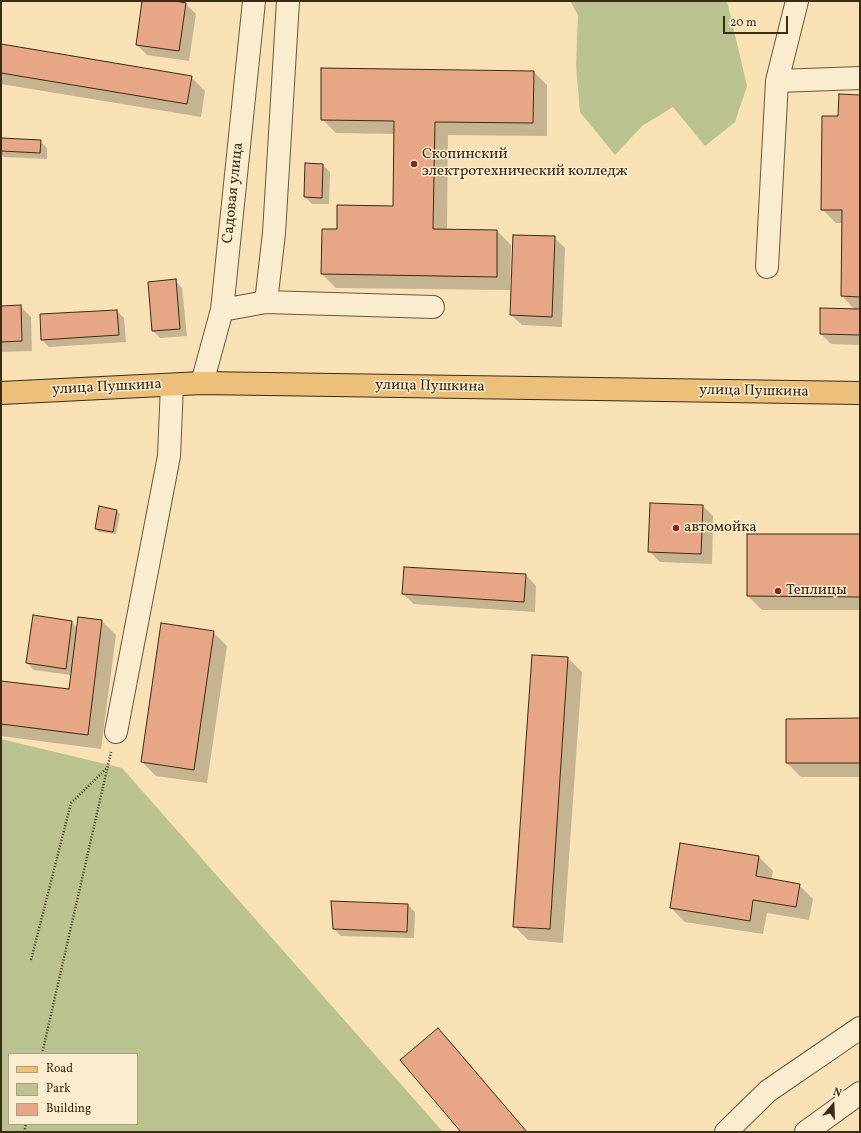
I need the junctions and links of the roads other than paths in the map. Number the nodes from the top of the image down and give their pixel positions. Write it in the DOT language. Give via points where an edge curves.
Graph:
graph roads {
  1 [pos="254,1"];
  2 [pos="288,1"];
  3 [pos="797,1"];
  4 [pos="860,78"];
  5 [pos="777,81"];
  6 [pos="767,267"];
  7 [pos="266,302"];
  8 [pos="433,307"];
  9 [pos="222,310"];
  10 [pos="202,383"];
  11 [pos="172,385"];
  12 [pos="1,393"];
  13 [pos="860,393"];
  14 [pos="116,732"];
  15 [pos="860,1028"];
  16 [pos="860,1093"];
  17 [pos="726,1132"];
  18 [pos="806,1132"];
  1 -- 9 [label="street, Садовая улица"];
  2 -- 7 [label="street" via="274,233"];
  3 -- 5 [label="street"];
  4 -- 5 [label="street"];
  5 -- 6 [label="street"];
  7 -- 8 [label="street"];
  7 -- 9 [label="street"];
  9 -- 10 [label="street, Садовая улица"];
  10 -- 11 [label="main road, улица Пушкина"];
  10 -- 13 [label="main road, улица Пушкина"];
  11 -- 12 [label="main road, улица Пушкина"];
  11 -- 14 [label="street" via="169,456"];
  15 -- 17 [label="street" via="768,1091"];
  16 -- 18 [label="street"];
}
